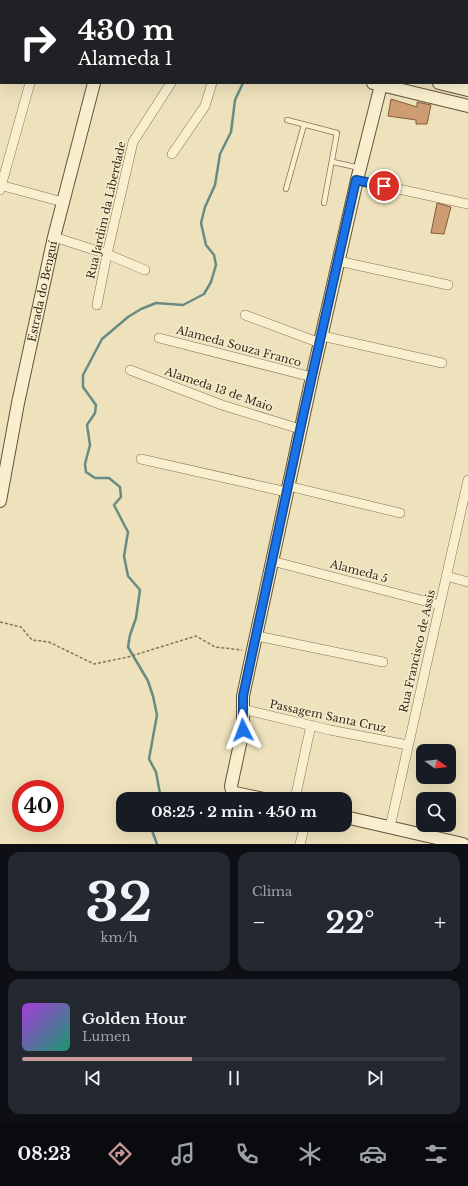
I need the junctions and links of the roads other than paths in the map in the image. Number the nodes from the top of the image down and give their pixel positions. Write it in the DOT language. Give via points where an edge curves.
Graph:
graph roads {
  1 [pos="30,84"];
  2 [pos="94,84"];
  3 [pos="170,84"];
  4 [pos="212,84"];
  5 [pos="377,84"];
  6 [pos="446,84"];
  7 [pos="468,90"];
  8 [pos="468,106"];
  9 [pos="287,120"];
  10 [pos="304,125"];
  11 [pos="172,154"];
  12 [pos="333,162"];
  13 [pos="358,174"];
  14 [pos="0,187"];
  15 [pos="286,189"];
  16 [pos="63,202"];
  17 [pos="324,203"];
  18 [pos="468,204"];
  19 [pos="54,237"];
  20 [pos="107,254"];
  21 [pos="338,261"];
  22 [pos="145,270"];
  23 [pos="448,285"];
  24 [pos="97,305"];
  25 [pos="244,315"];
  26 [pos="159,338"];
  27 [pos="321,339"];
  28 [pos="442,363"];
  29 [pos="130,370"];
  30 [pos="312,377"];
  31 [pos="300,429"];
  32 [pos="5,442"];
  33 [pos="141,459"];
  34 [pos="468,480"];
  35 [pos="287,489"];
  36 [pos="0,501"];
  37 [pos="400,513"];
  38 [pos="272,561"];
  39 [pos="446,576"];
  40 [pos="468,582"];
  41 [pos="440,605"];
  42 [pos="257,636"];
  43 [pos="383,662"];
  44 [pos="242,709"];
  45 [pos="311,725"];
  46 [pos="408,745"];
  47 [pos="234,792"];
  48 [pos="297,792"];
  49 [pos="352,819"];
  50 [pos="390,827"];
  51 [pos="303,832"];
  52 [pos="300,844"];
  53 [pos="463,844"];
  1 -- 14 [label="street"];
  2 -- 16 [label="street, Estrada do Benguí"];
  3 -- 20 [label="street, Rua Jardim da Liberdade" via="133,142"];
  4 -- 11 [label="street" via="205,106"];
  5 -- 8 [label="street"];
  5 -- 13 [label="street"];
  6 -- 7 [label="street"];
  9 -- 10 [label="lane"];
  10 -- 12 [label="lane" via="337,133"];
  10 -- 15 [label="lane"];
  12 -- 13 [label="lane"];
  12 -- 17 [label="lane"];
  13 -- 18 [label="street"];
  13 -- 21 [label="street"];
  14 -- 16 [label="street"];
  16 -- 19 [label="street, Estrada do Benguí"];
  19 -- 20 [label="street"];
  19 -- 32 [label="street, Estrada do Benguí"];
  20 -- 22 [label="street"];
  20 -- 24 [label="street, Rua Jardim da Liberdade"];
  21 -- 23 [label="street"];
  21 -- 27 [label="street"];
  25 -- 27 [label="street"];
  26 -- 30 [label="street, Alameda Souza Franco"];
  27 -- 28 [label="street"];
  27 -- 30 [label="street"];
  29 -- 31 [label="street, Alameda 13 de Maio"];
  30 -- 31 [label="street"];
  31 -- 35 [label="street"];
  32 -- 36 [label="street, Estrada do Benguí"];
  33 -- 35 [label="street"];
  34 -- 39 [label="street, Rua Francisco de Assis"];
  35 -- 37 [label="street"];
  35 -- 38 [label="street"];
  38 -- 41 [label="street, Alameda 5"];
  38 -- 42 [label="street"];
  39 -- 40 [label="street"];
  39 -- 41 [label="street, Rua Francisco de Assis"];
  41 -- 46 [label="street, Rua Francisco de Assis"];
  42 -- 43 [label="street"];
  42 -- 44 [label="street"];
  44 -- 45 [label="street, Passagem Santa Cruz"];
  44 -- 47 [label="street" via="243,730 231,786"];
  45 -- 46 [label="street, Passagem Santa Cruz"];
  45 -- 48 [label="street"];
  46 -- 50 [label="street, Rua Francisco de Assis"];
  49 -- 50 [label="street"];
  50 -- 53 [label="street"];
  51 -- 52 [label="street"];
}
